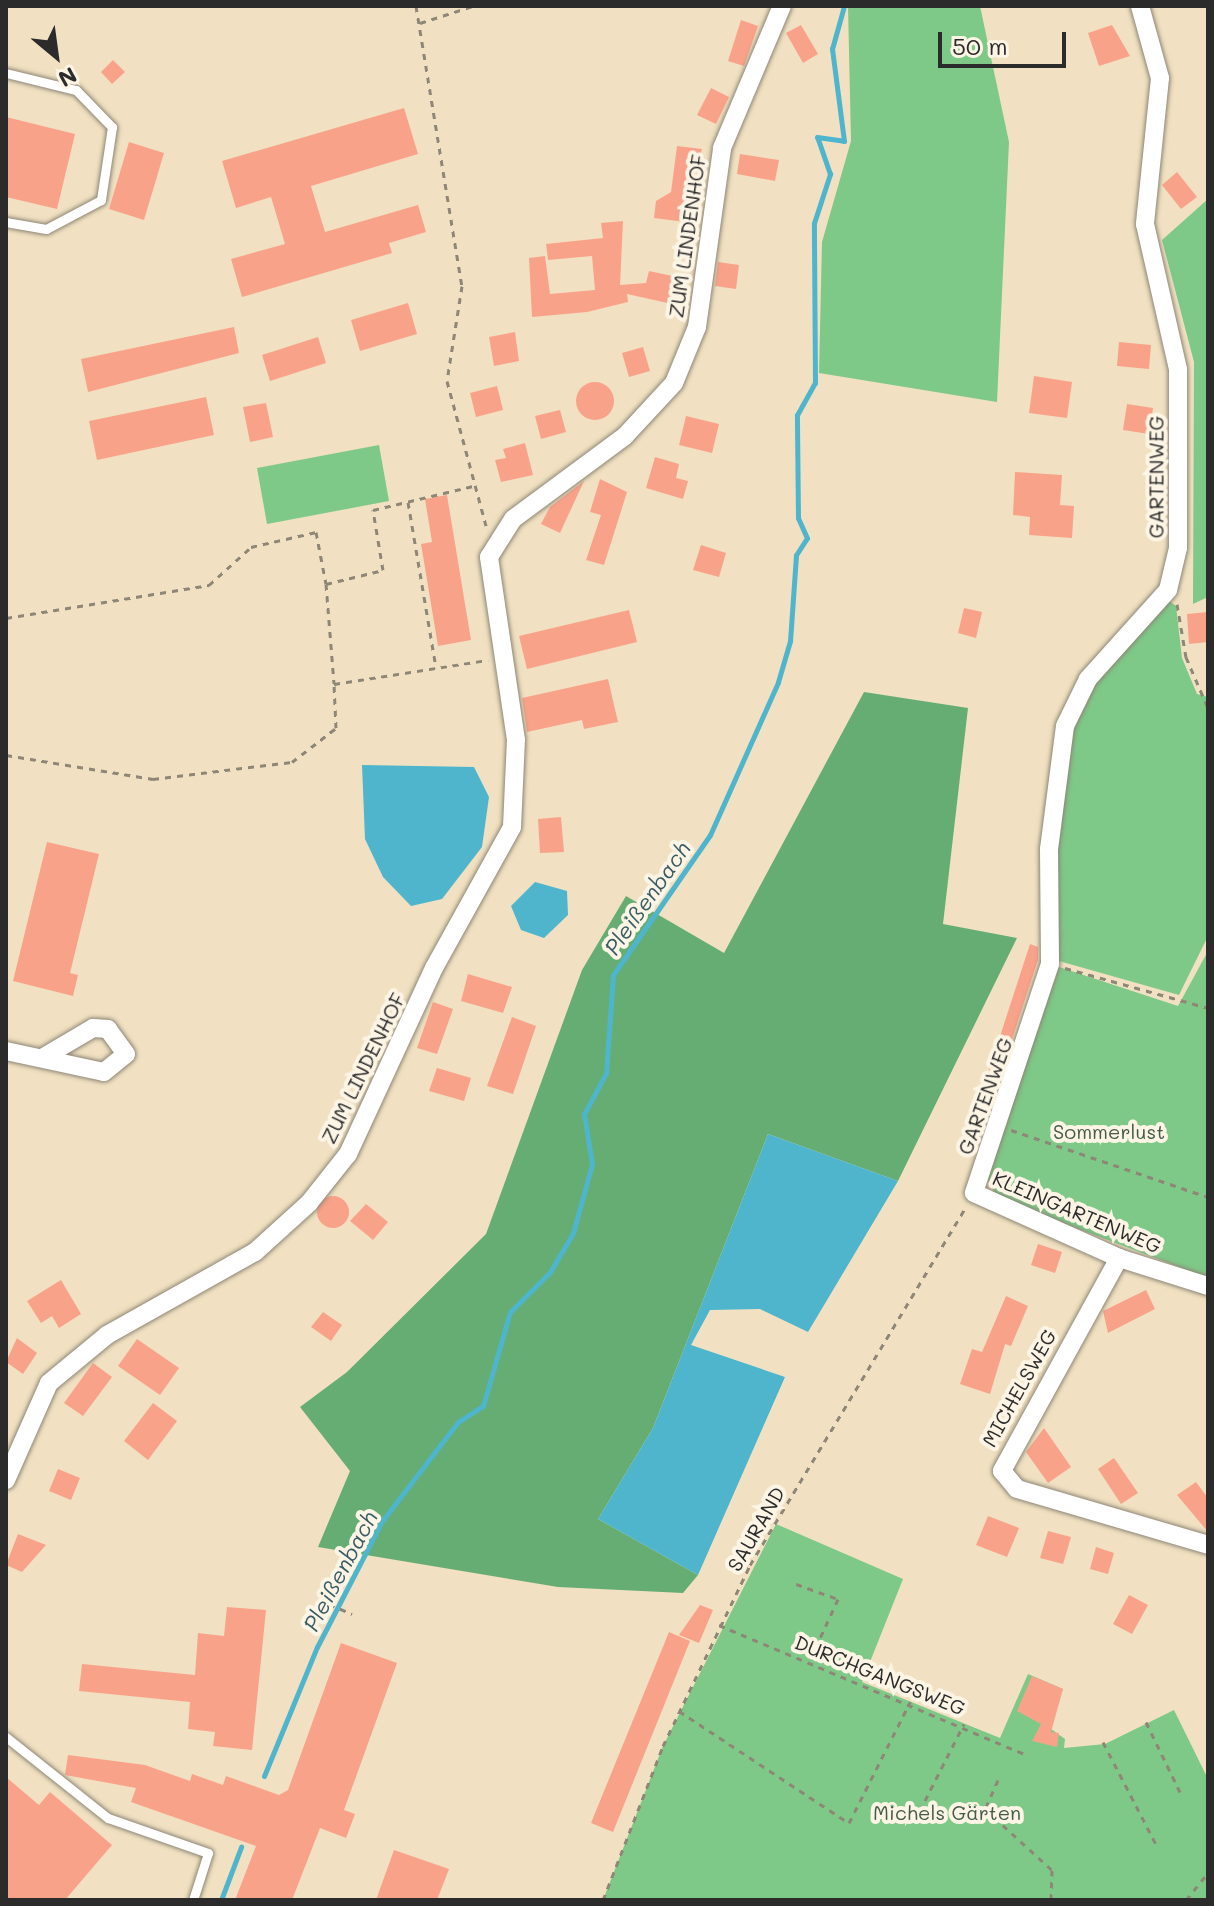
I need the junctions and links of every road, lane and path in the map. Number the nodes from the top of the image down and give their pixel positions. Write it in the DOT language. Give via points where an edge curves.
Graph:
graph roads {
  1 [pos="416,6"];
  2 [pos="473,6"];
  3 [pos="782,6"];
  4 [pos="1140,6"];
  5 [pos="420,23"];
  6 [pos="6,73"];
  7 [pos="6,222"];
  8 [pos="473,486"];
  9 [pos="408,501"];
  10 [pos="495,543"];
  11 [pos="326,584"];
  12 [pos="1168,590"];
  13 [pos="6,618"];
  14 [pos="500,658"];
  15 [pos="436,668"];
  16 [pos="334,684"];
  17 [pos="1208,708"];
  18 [pos="6,755"];
  19 [pos="1050,964"];
  20 [pos="1208,1008"];
  21 [pos="6,1051"];
  22 [pos="42,1058"];
  23 [pos="996,1125"];
  24 [pos="974,1193"];
  25 [pos="1208,1197"];
  26 [pos="1119,1258"];
  27 [pos="1208,1286"];
  28 [pos="6,1480"];
  29 [pos="1208,1545"];
  30 [pos="796,1584"];
  31 [pos="329,1604"];
  32 [pos="352,1614"];
  33 [pos="719,1625"];
  34 [pos="810,1661"];
  35 [pos="910,1702"];
  36 [pos="679,1711"];
  37 [pos="1146,1722"];
  38 [pos="964,1724"];
  39 [pos="6,1737"];
  40 [pos="1103,1742"];
  41 [pos="1027,1755"];
  42 [pos="998,1780"];
  43 [pos="1182,1796"];
  44 [pos="914,1822"];
  45 [pos="1157,1846"];
  46 [pos="1208,1873"];
  47 [pos="193,1900"];
  48 [pos="603,1900"];
  49 [pos="1051,1900"];
  50 [pos="1186,1900"];
  1 -- 5 [label="path"];
  2 -- 5 [label="path"];
  3 -- 10 [label="street, ZUM LINDENHOF" via="722,148 697,327 674,383 654,411 513,519"];
  4 -- 12 [label="street, GARTENWEG" via="1160,78 1145,224 1178,369 1178,548"];
  5 -- 8 [label="path" via="462,286 447,381"];
  6 -- 7 [label="lane" via="76,90 112,127 101,200 46,229"];
  8 -- 9 [label="path"];
  8 -- 10 [label="path"];
  9 -- 11 [label="path" via="373,510 383,570"];
  9 -- 15 [label="path"];
  10 -- 14 [label="street, ZUM LINDENHOF" via="486,574"];
  11 -- 13 [label="path" via="316,532 251,547 209,585"];
  11 -- 16 [label="path"];
  12 -- 17 [label="path" via="1181,609 1186,657"];
  12 -- 19 [label="street, GARTENWEG" via="1088,679 1065,726 1049,849"];
  14 -- 15 [label="path"];
  14 -- 28 [label="street, ZUM LINDENHOF" via="516,740 512,827 434,968 348,1154 309,1203 255,1252 107,1335 49,1383"];
  15 -- 16 [label="path"];
  16 -- 18 [label="path" via="336,728 292,762 153,779"];
  19 -- 20 [label="path"];
  19 -- 23 [label="street, GARTENWEG"];
  21 -- 22 [label="street"];
  23 -- 24 [label="street, GARTENWEG"];
  23 -- 25 [label="path"];
  24 -- 26 [label="street, KLEINGARTENWEG"];
  24 -- 33 [label="path, SAURAND"];
  26 -- 27 [label="street, KLEINGARTENWEG"];
  26 -- 29 [label="street, MICHELSWEG" via="1002,1471 1017,1489"];
  30 -- 34 [label="path" via="838,1599"];
  31 -- 32 [label="path"];
  33 -- 34 [label="path, DURCHGANGSWEG"];
  33 -- 36 [label="path, SAURAND"];
  34 -- 35 [label="path, DURCHGANGSWEG"];
  35 -- 36 [label="path" via="849,1823"];
  35 -- 38 [label="path, DURCHGANGSWEG"];
  36 -- 48 [label="path, SAURAND"];
  37 -- 43 [label="path"];
  38 -- 41 [label="path, DURCHGANGSWEG"];
  38 -- 44 [label="path"];
  39 -- 47 [label="lane" via="108,1818 208,1853"];
  40 -- 45 [label="path"];
  42 -- 49 [label="path" via="985,1809 1052,1870"];
  46 -- 50 [label="path"];
}
